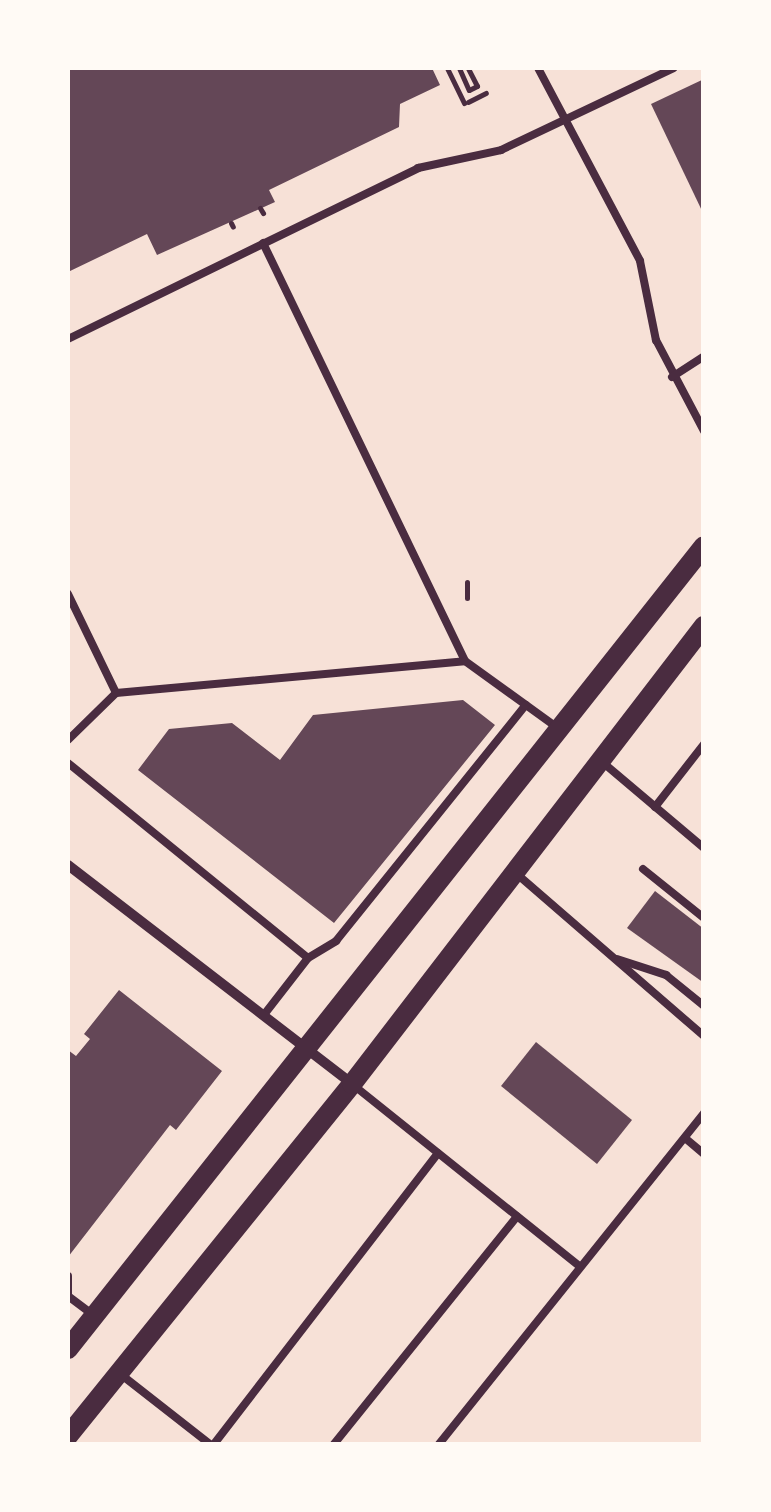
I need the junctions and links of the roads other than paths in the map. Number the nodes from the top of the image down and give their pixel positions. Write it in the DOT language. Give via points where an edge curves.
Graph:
graph roads {
  1 [pos="538,68"];
  2 [pos="674,68"];
  3 [pos="563,120"];
  4 [pos="263,243"];
  5 [pos="68,338"];
  6 [pos="704,356"];
  7 [pos="672,376"];
  8 [pos="704,431"];
  9 [pos="704,546"];
  10 [pos="68,594"];
  11 [pos="701,636"];
  12 [pos="465,661"];
  13 [pos="116,694"];
  14 [pos="526,705"];
  15 [pos="559,729"];
  16 [pos="68,740"];
  17 [pos="704,744"];
  18 [pos="600,761"];
  19 [pos="68,762"];
  20 [pos="655,807"];
  21 [pos="704,848"];
  22 [pos="68,864"];
  23 [pos="643,868"];
  24 [pos="514,872"];
  25 [pos="704,918"];
  26 [pos="308,958"];
  27 [pos="613,958"];
  28 [pos="704,1006"];
  29 [pos="264,1016"];
  30 [pos="704,1036"];
  31 [pos="306,1048"];
  32 [pos="352,1084"];
  33 [pos="704,1113"];
  34 [pos="685,1138"];
  35 [pos="438,1153"];
  36 [pos="704,1154"];
  37 [pos="517,1216"];
  38 [pos="579,1266"];
  39 [pos="68,1276"];
  40 [pos="68,1294"];
  41 [pos="94,1316"];
  42 [pos="68,1349"];
  43 [pos="120,1374"];
  44 [pos="68,1436"];
  45 [pos="212,1444"];
  46 [pos="334,1444"];
  47 [pos="439,1444"];
  1 -- 3 [label="lane"];
  2 -- 3 [label="lane"];
  3 -- 4 [label="lane" via="500,150 418,168"];
  3 -- 7 [label="lane" via="640,262"];
  4 -- 5 [label="lane"];
  4 -- 12 [label="lane"];
  6 -- 7 [label="lane"];
  7 -- 8 [label="lane"];
  9 -- 15 [label="main road"];
  10 -- 13 [label="lane"];
  11 -- 18 [label="main road"];
  12 -- 13 [label="lane"];
  12 -- 14 [label="lane"];
  13 -- 16 [label="lane"];
  14 -- 15 [label="lane"];
  14 -- 26 [label="lane" via="336,941"];
  15 -- 31 [label="main road"];
  17 -- 20 [label="lane"];
  18 -- 20 [label="lane"];
  18 -- 24 [label="main road"];
  19 -- 26 [label="lane"];
  20 -- 21 [label="lane"];
  22 -- 29 [label="street"];
  23 -- 25 [label="lane"];
  24 -- 27 [label="lane"];
  24 -- 32 [label="main road"];
  26 -- 29 [label="lane"];
  27 -- 28 [label="lane" via="666,975"];
  27 -- 30 [label="lane"];
  29 -- 31 [label="street"];
  31 -- 32 [label="street"];
  31 -- 41 [label="main road"];
  32 -- 35 [label="lane"];
  32 -- 43 [label="main road"];
  33 -- 34 [label="lane"];
  34 -- 36 [label="lane"];
  34 -- 38 [label="lane"];
  35 -- 37 [label="lane"];
  35 -- 45 [label="lane"];
  37 -- 38 [label="lane"];
  37 -- 46 [label="lane"];
  38 -- 47 [label="lane"];
  39 -- 40 [label="lane"];
  40 -- 41 [label="lane"];
  41 -- 42 [label="main road"];
  43 -- 44 [label="main road"];
  43 -- 45 [label="lane"];
}
